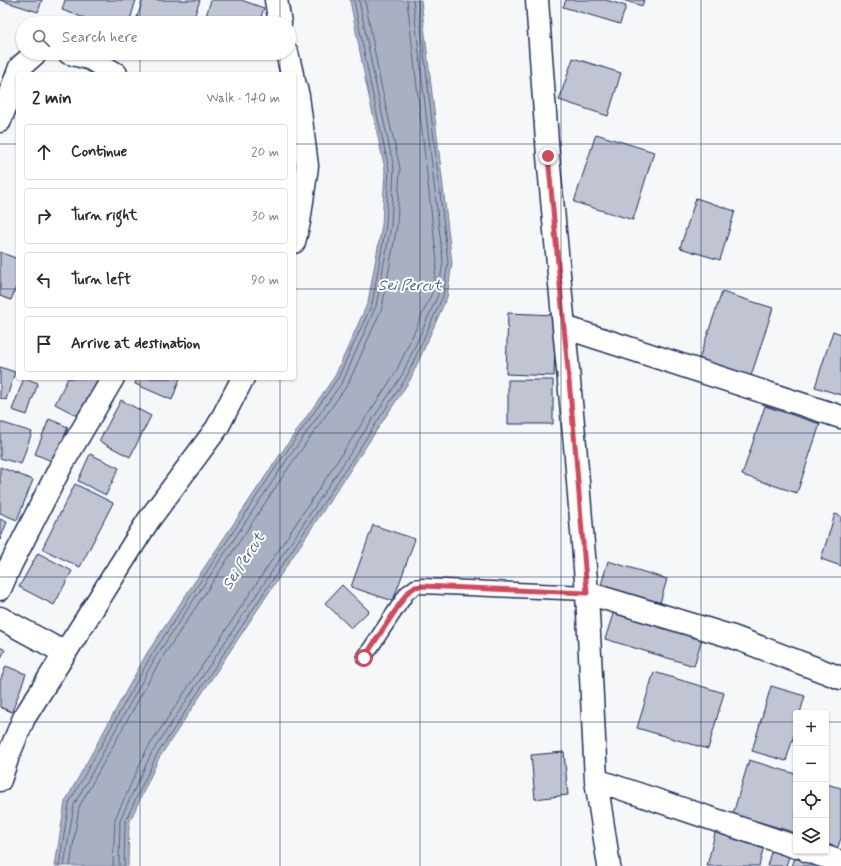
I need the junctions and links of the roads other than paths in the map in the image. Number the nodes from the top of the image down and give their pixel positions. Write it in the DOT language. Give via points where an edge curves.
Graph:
graph roads {
  1 [pos="276,0"];
  2 [pos="537,0"];
  3 [pos="279,16"];
  4 [pos="28,60"];
  5 [pos="93,60"];
  6 [pos="289,60"];
  7 [pos="18,72"];
  8 [pos="113,72"];
  9 [pos="292,72"];
  10 [pos="16,78"];
  11 [pos="296,88"];
  12 [pos="0,121"];
  13 [pos="296,227"];
  14 [pos="564,328"];
  15 [pos="112,380"];
  16 [pos="242,380"];
  17 [pos="841,417"];
  18 [pos="0,589"];
  19 [pos="587,593"];
  20 [pos="0,618"];
  21 [pos="65,652"];
  22 [pos="364,658"];
  23 [pos="841,678"];
  24 [pos="0,780"];
  25 [pos="596,780"];
  26 [pos="793,846"];
  27 [pos="817,854"];
  28 [pos="841,862"];
  29 [pos="609,866"];
  1 -- 3 [label="street"];
  2 -- 14 [label="street"];
  4 -- 7 [label="street"];
  5 -- 8 [label="street"];
  6 -- 9 [label="street"];
  10 -- 12 [label="street"];
  11 -- 13 [label="street" via="307,166"];
  14 -- 17 [label="street"];
  14 -- 19 [label="street"];
  15 -- 18 [label="street" via="61,466"];
  16 -- 21 [label="street" via="217,428 148,521"];
  19 -- 22 [label="lane" via="415,587 407,593"];
  19 -- 23 [label="street" via="733,637"];
  19 -- 25 [label="street"];
  20 -- 21 [label="street"];
  21 -- 24 [label="street" via="24,718"];
  25 -- 26 [label="street"];
  25 -- 29 [label="street"];
  27 -- 28 [label="street"];
}
